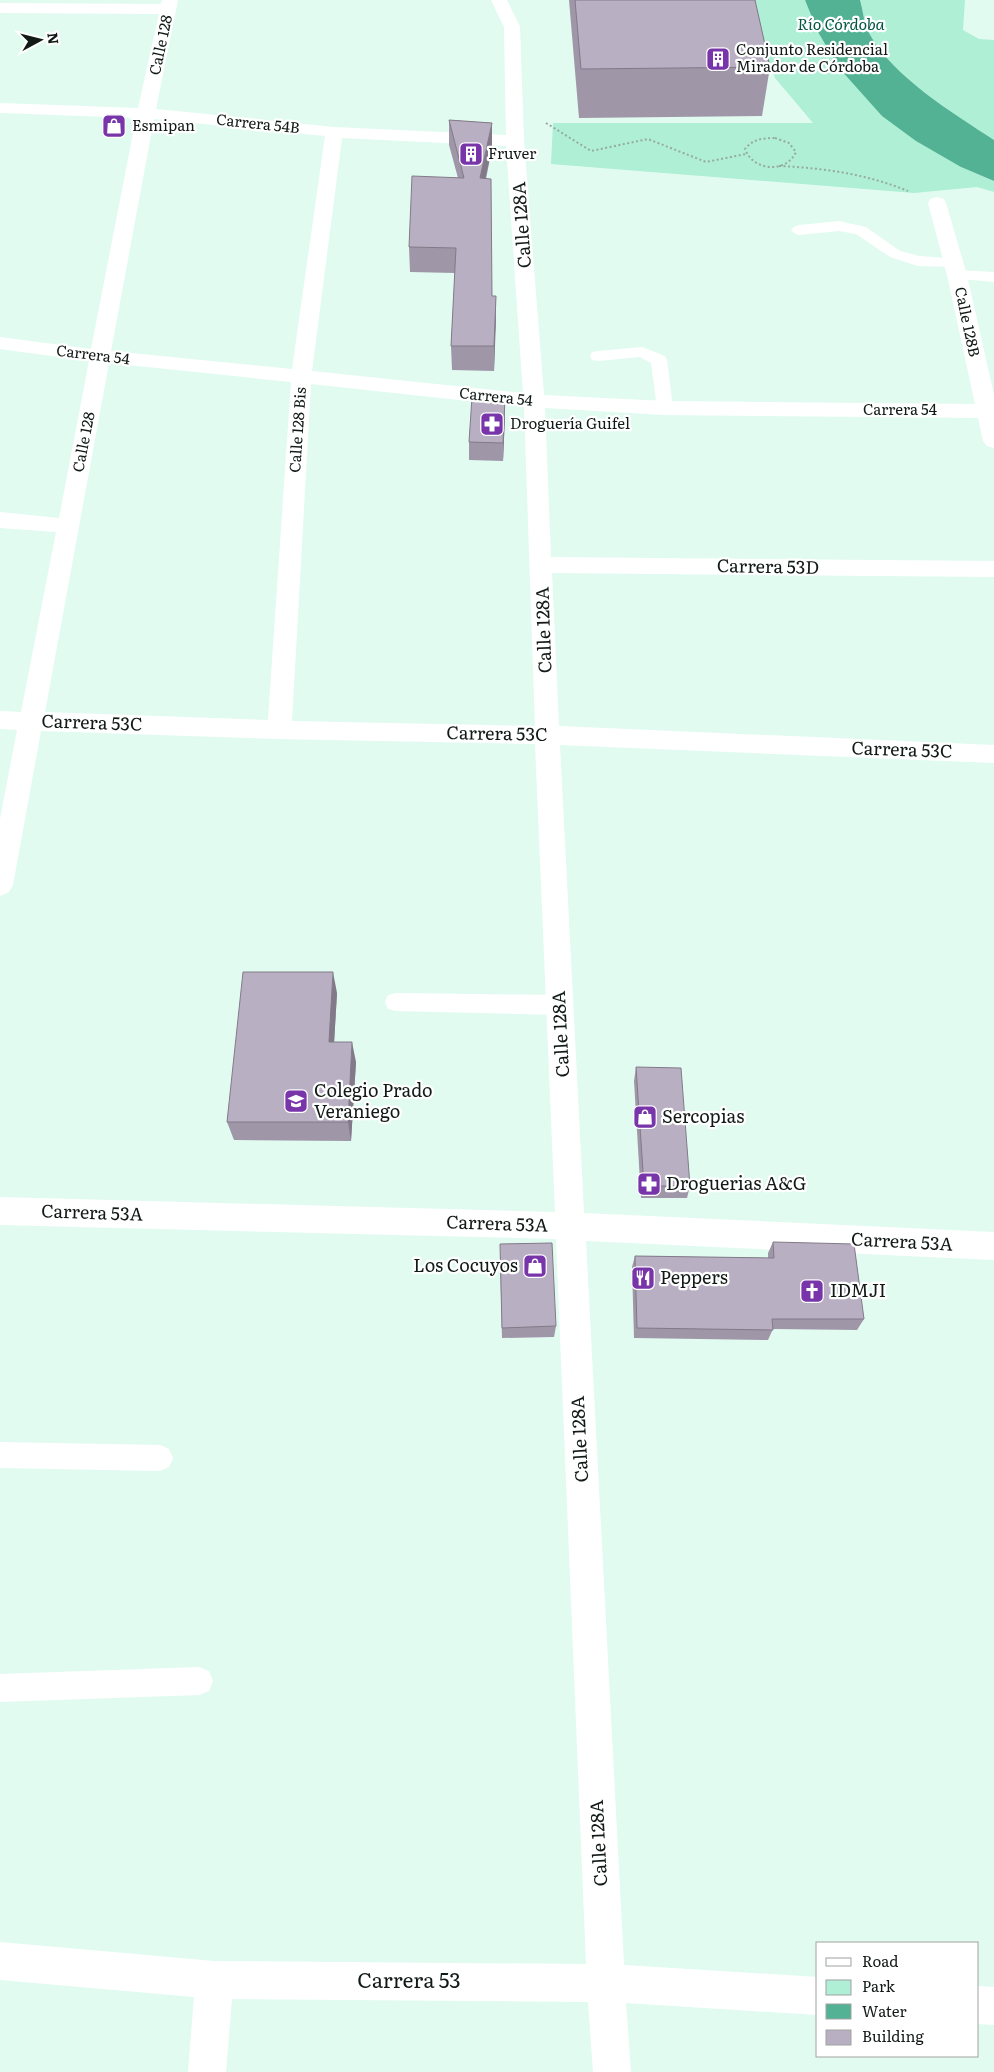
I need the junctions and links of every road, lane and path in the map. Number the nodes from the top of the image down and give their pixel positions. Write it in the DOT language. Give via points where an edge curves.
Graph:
graph roads {
  1 [pos="499,0"];
  2 [pos="169,5"];
  3 [pos="0,8"];
  4 [pos="0,108"];
  5 [pos="146,113"];
  6 [pos="540,118"];
  7 [pos="334,132"];
  8 [pos="516,141"];
  9 [pos="746,154"];
  10 [pos="779,166"];
  11 [pos="937,203"];
  12 [pos="799,230"];
  13 [pos="955,269"];
  14 [pos="994,277"];
  15 [pos="0,343"];
  16 [pos="100,356"];
  17 [pos="598,356"];
  18 [pos="301,378"];
  19 [pos="534,402"];
  20 [pos="665,408"];
  21 [pos="990,411"];
  22 [pos="994,441"];
  23 [pos="0,520"];
  24 [pos="68,526"];
  25 [pos="542,565"];
  26 [pos="994,569"];
  27 [pos="0,720"];
  28 [pos="31,721"];
  29 [pos="279,730"];
  30 [pos="547,735"];
  31 [pos="994,754"];
  32 [pos="0,885"];
  33 [pos="396,1002"];
  34 [pos="560,1005"];
  35 [pos="0,1210"];
  36 [pos="570,1226"];
  37 [pos="994,1246"];
  38 [pos="0,1455"];
  39 [pos="160,1458"];
  40 [pos="199,1681"];
  41 [pos="0,1688"];
  42 [pos="0,1961"];
  43 [pos="214,1980"];
  44 [pos="606,1983"];
  45 [pos="816,1996"];
  46 [pos="979,2005"];
  47 [pos="994,2006"];
  48 [pos="207,2072"];
  49 [pos="612,2072"];
  1 -- 8 [label="street, Calle 128A" via="512,27"];
  2 -- 3 [label="street"];
  2 -- 5 [label="street, Calle 128"];
  4 -- 5 [label="street, Carrera 54B"];
  5 -- 7 [label="street, Carrera 54B"];
  5 -- 16 [label="street, Calle 128"];
  6 -- 9 [label="path" via="591,151 648,140 706,162"];
  7 -- 8 [label="street, Carrera 54B"];
  7 -- 18 [label="street, Calle 128 Bis"];
  8 -- 19 [label="street, Calle 128A"];
  9 -- 10 [label="path" via="754,162"];
  9 -- 10 [label="path" via="745,149 752,141 767,138 783,140 796,152 792,161"];
  10 -- 11 [label="path" via="874,178"];
  11 -- 13 [label="street, Calle 128B"];
  12 -- 13 [label="lane" via="838,226 860,230 895,254"];
  13 -- 14 [label="lane"];
  13 -- 21 [label="street, Calle 128B"];
  15 -- 16 [label="street, Carrera 54"];
  16 -- 18 [label="street, Carrera 54"];
  16 -- 24 [label="street, Calle 128"];
  17 -- 20 [label="lane" via="642,352 659,360"];
  18 -- 19 [label="street, Carrera 54"];
  18 -- 29 [label="street, Calle 128 Bis"];
  19 -- 20 [label="street, Carrera 54"];
  19 -- 25 [label="street, Calle 128A"];
  20 -- 21 [label="street, Carrera 54"];
  21 -- 22 [label="street, Calle 128B"];
  23 -- 24 [label="street"];
  24 -- 28 [label="street, Calle 128"];
  25 -- 26 [label="street, Carrera 53D"];
  25 -- 30 [label="street, Calle 128A"];
  27 -- 28 [label="street, Carrera 53C"];
  28 -- 29 [label="street, Carrera 53C"];
  28 -- 32 [label="street, Calle 128"];
  29 -- 30 [label="street, Carrera 53C"];
  30 -- 31 [label="street, Carrera 53C"];
  30 -- 34 [label="street, Calle 128A"];
  33 -- 34 [label="lane"];
  34 -- 36 [label="street, Calle 128A"];
  35 -- 36 [label="street, Carrera 53A"];
  36 -- 37 [label="street, Carrera 53A"];
  36 -- 44 [label="street, Calle 128A"];
  38 -- 39 [label="lane"];
  40 -- 41 [label="lane"];
  42 -- 43 [label="street, Carrera 53"];
  43 -- 44 [label="street, Carrera 53"];
  43 -- 48 [label="street"];
  44 -- 45 [label="street, Carrera 53"];
  44 -- 49 [label="street, Calle 128A"];
  46 -- 47 [label="street"];
}
